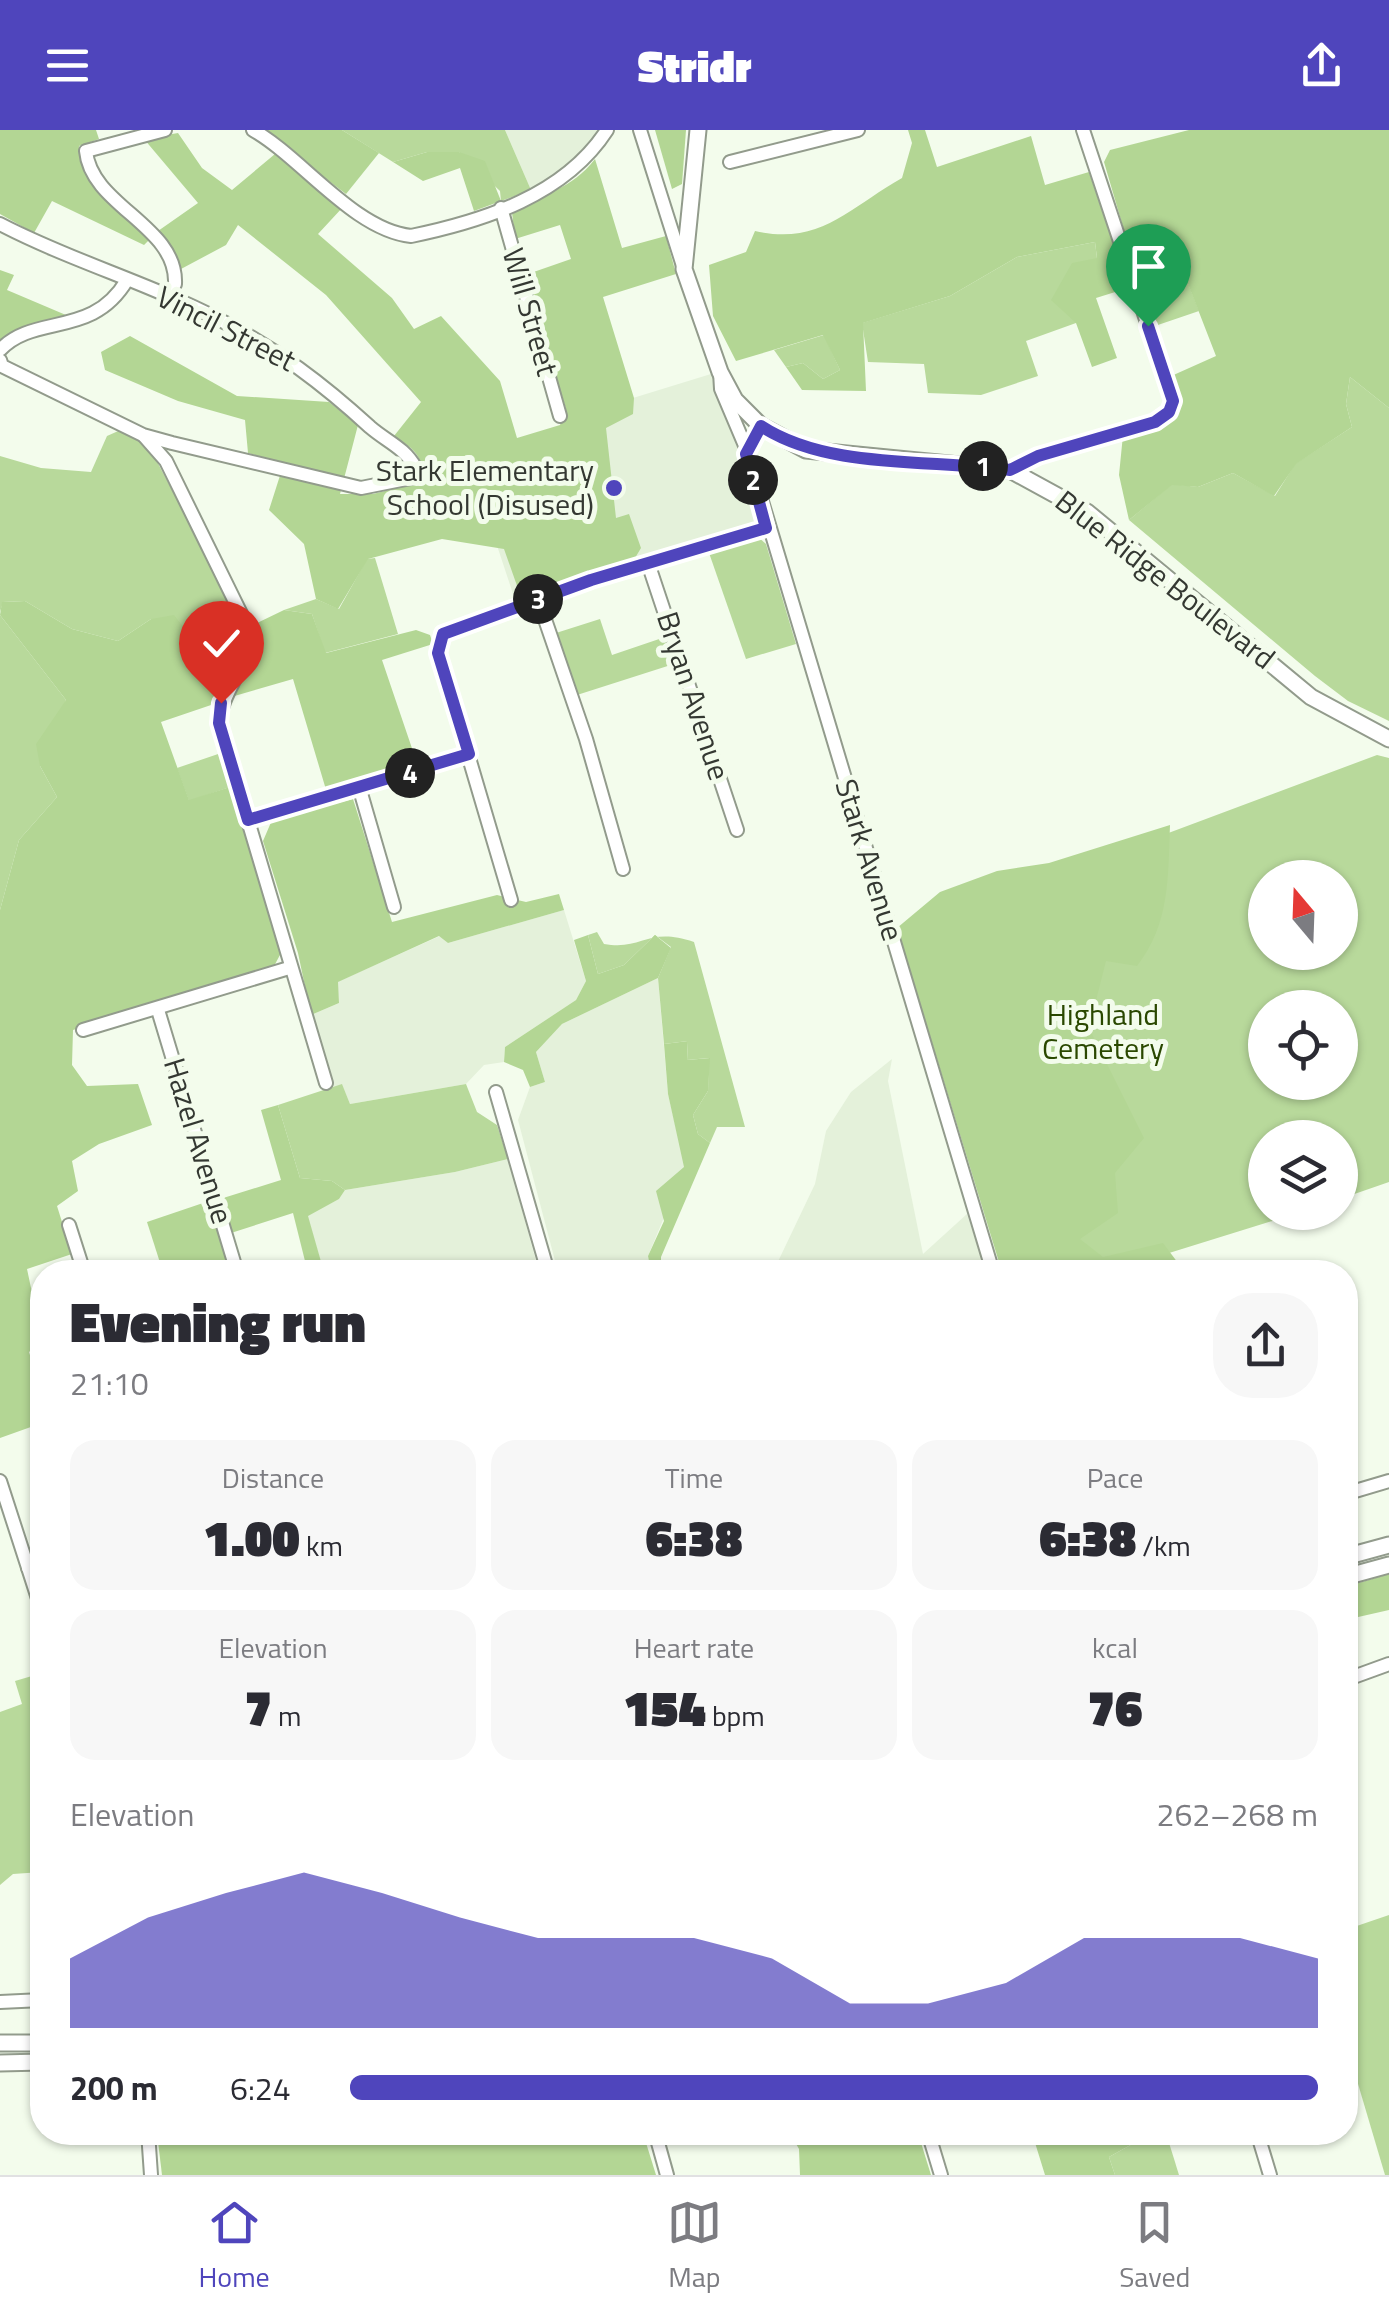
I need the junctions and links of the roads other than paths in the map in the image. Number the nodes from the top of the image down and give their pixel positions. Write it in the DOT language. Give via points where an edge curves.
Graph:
graph roads {
  1 [pos="165,130"];
  2 [pos="252,130"];
  3 [pos="606,130"];
  4 [pos="640,130"];
  5 [pos="698,130"];
  6 [pos="858,130"];
  7 [pos="1083,130"];
  8 [pos="816,135"];
  9 [pos="730,162"];
  10 [pos="501,208"];
  11 [pos="0,224"];
  12 [pos="684,269"];
  13 [pos="127,280"];
  14 [pos="166,297"];
  15 [pos="0,350"];
  16 [pos="1,363"];
  17 [pos="720,372"];
  18 [pos="560,416"];
  19 [pos="761,426"];
  20 [pos="143,434"];
  21 [pos="746,448"];
  22 [pos="1010,470"];
  23 [pos="766,528"];
  24 [pos="648,562"];
  25 [pos="538,599"];
  26 [pos="1389,739"];
  27 [pos="469,754"];
  28 [pos="360,790"];
  29 [pos="248,820"];
  30 [pos="737,830"];
  31 [pos="623,869"];
  32 [pos="510,900"];
  33 [pos="394,907"];
  34 [pos="289,968"];
  35 [pos="158,1010"];
  36 [pos="84,1030"];
  37 [pos="326,1083"];
  38 [pos="496,1092"];
  39 [pos="69,1225"];
  40 [pos="80,1260"];
  41 [pos="232,1260"];
  42 [pos="545,1260"];
  43 [pos="989,1260"];
  44 [pos="0,1481"];
  45 [pos="1389,1481"];
  46 [pos="1358,1490"];
  47 [pos="1389,1545"];
  48 [pos="1358,1553"];
  49 [pos="30,1555"];
  50 [pos="1389,1565"];
  51 [pos="1358,1574"];
  52 [pos="1389,1664"];
  53 [pos="1358,1675"];
  54 [pos="30,2001"];
  55 [pos="0,2002"];
  56 [pos="0,2043"];
  57 [pos="30,2044"];
  58 [pos="30,2062"];
  59 [pos="0,2063"];
  60 [pos="149,2145"];
  61 [pos="659,2145"];
  62 [pos="932,2145"];
  63 [pos="1261,2145"];
  64 [pos="150,2175"];
  65 [pos="668,2175"];
  66 [pos="941,2175"];
  67 [pos="1270,2175"];
  1 -- 14 [label="street" via="86,151 100,181 171,258 175,284"];
  2 -- 10 [label="street" via="394,234 411,236"];
  3 -- 10 [label="street" via="565,180"];
  4 -- 12 [label="street, Stark Avenue"];
  5 -- 12 [label="main road"];
  6 -- 8 [label="street"];
  7 -- 22 [label="street" via="1173,401 1155,422"];
  8 -- 9 [label="street"];
  10 -- 18 [label="street, Will Street"];
  11 -- 13 [label="street, Vincil Street"];
  12 -- 17 [label="main road, Stark Avenue"];
  13 -- 14 [label="street, Vincil Street"];
  13 -- 15 [label="street" via="100,312 11,340"];
  14 -- 20 [label="street, Vincil Street" via="217,318 326,384 415,467 411,478 361,488"];
  16 -- 20 [label="street"];
  17 -- 19 [label="main road, Blue Ridge Boulevard"];
  17 -- 21 [label="street, Stark Avenue" via="726,405"];
  19 -- 21 [label="street"];
  19 -- 22 [label="main road, Blue Ridge Boulevard" via="819,452"];
  20 -- 29 [label="street" via="166,462 248,628 248,653 221,703 219,723"];
  21 -- 23 [label="street, Stark Avenue"];
  22 -- 26 [label="main road, Blue Ridge Boulevard" via="1087,512 1311,696"];
  23 -- 24 [label="street"];
  23 -- 43 [label="street, Stark Avenue"];
  24 -- 25 [label="street"];
  24 -- 30 [label="street, Bryan Avenue"];
  25 -- 27 [label="street" via="450,630 438,644"];
  25 -- 31 [label="street"];
  27 -- 28 [label="street"];
  27 -- 32 [label="street"];
  28 -- 29 [label="street"];
  28 -- 33 [label="street"];
  29 -- 34 [label="street"];
  34 -- 35 [label="street"];
  34 -- 37 [label="street"];
  35 -- 36 [label="street"];
  35 -- 41 [label="street, Hazel Avenue"];
  38 -- 42 [label="street"];
  39 -- 40 [label="street"];
  44 -- 49 [label="street"];
  45 -- 46 [label="street"];
  47 -- 48 [label="main road"];
  50 -- 51 [label="main road"];
  52 -- 53 [label="street"];
  54 -- 55 [label="street"];
  56 -- 57 [label="main road"];
  58 -- 59 [label="main road"];
  60 -- 64 [label="street"];
  61 -- 65 [label="street"];
  62 -- 66 [label="street"];
  63 -- 67 [label="street"];
}
